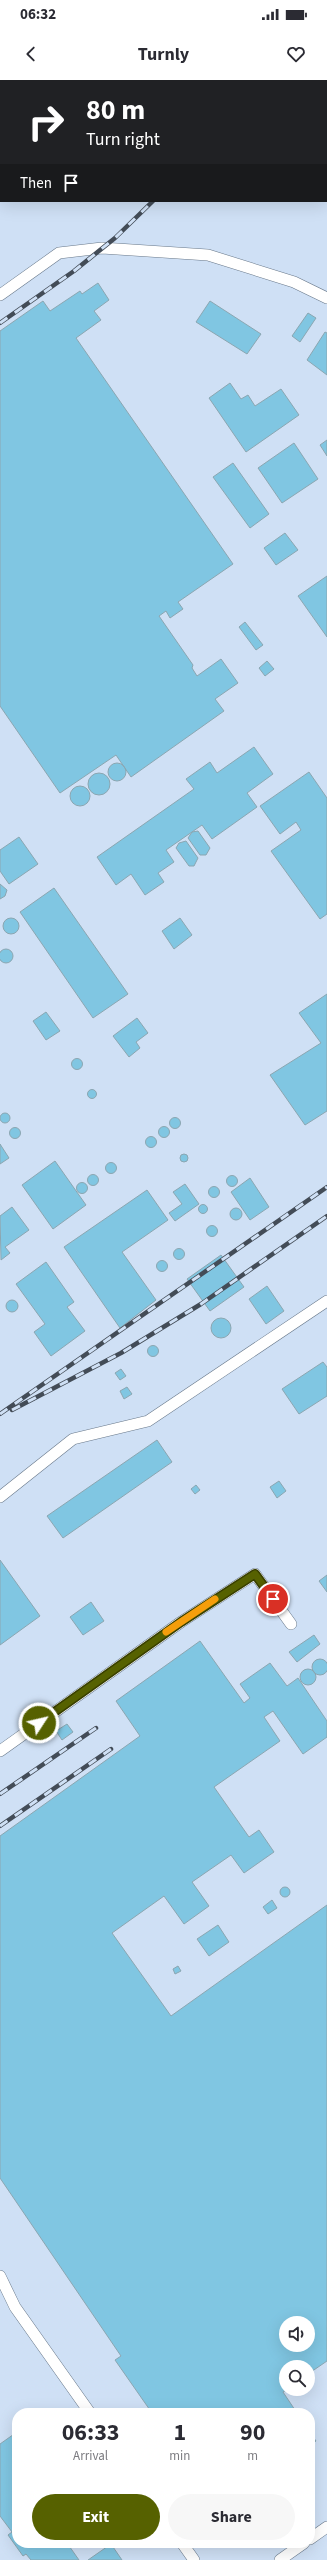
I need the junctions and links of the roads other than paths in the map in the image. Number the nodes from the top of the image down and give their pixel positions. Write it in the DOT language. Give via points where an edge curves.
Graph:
graph roads {
  1 [pos="0,295"];
  2 [pos="327,298"];
  3 [pos="327,1302"];
  4 [pos="0,1497"];
  5 [pos="291,1624"];
  6 [pos="0,1751"];
  7 [pos="0,2276"];
  8 [pos="86,2408"];
  9 [pos="327,2527"];
  10 [pos="315,2535"];
  11 [pos="186,2548"];
  12 [pos="297,2548"];
  13 [pos="194,2560"];
  14 [pos="280,2560"];
  1 -- 2 [label="lane" via="59,253 102,248 208,255 294,282"];
  3 -- 4 [label="lane" via="148,1421 73,1439"];
  5 -- 6 [label="lane" via="255,1574 181,1622"];
  7 -- 8 [label="lane" via="15,2307"];
  9 -- 10 [label="lane"];
  11 -- 13 [label="lane"];
  12 -- 14 [label="lane"];
}
